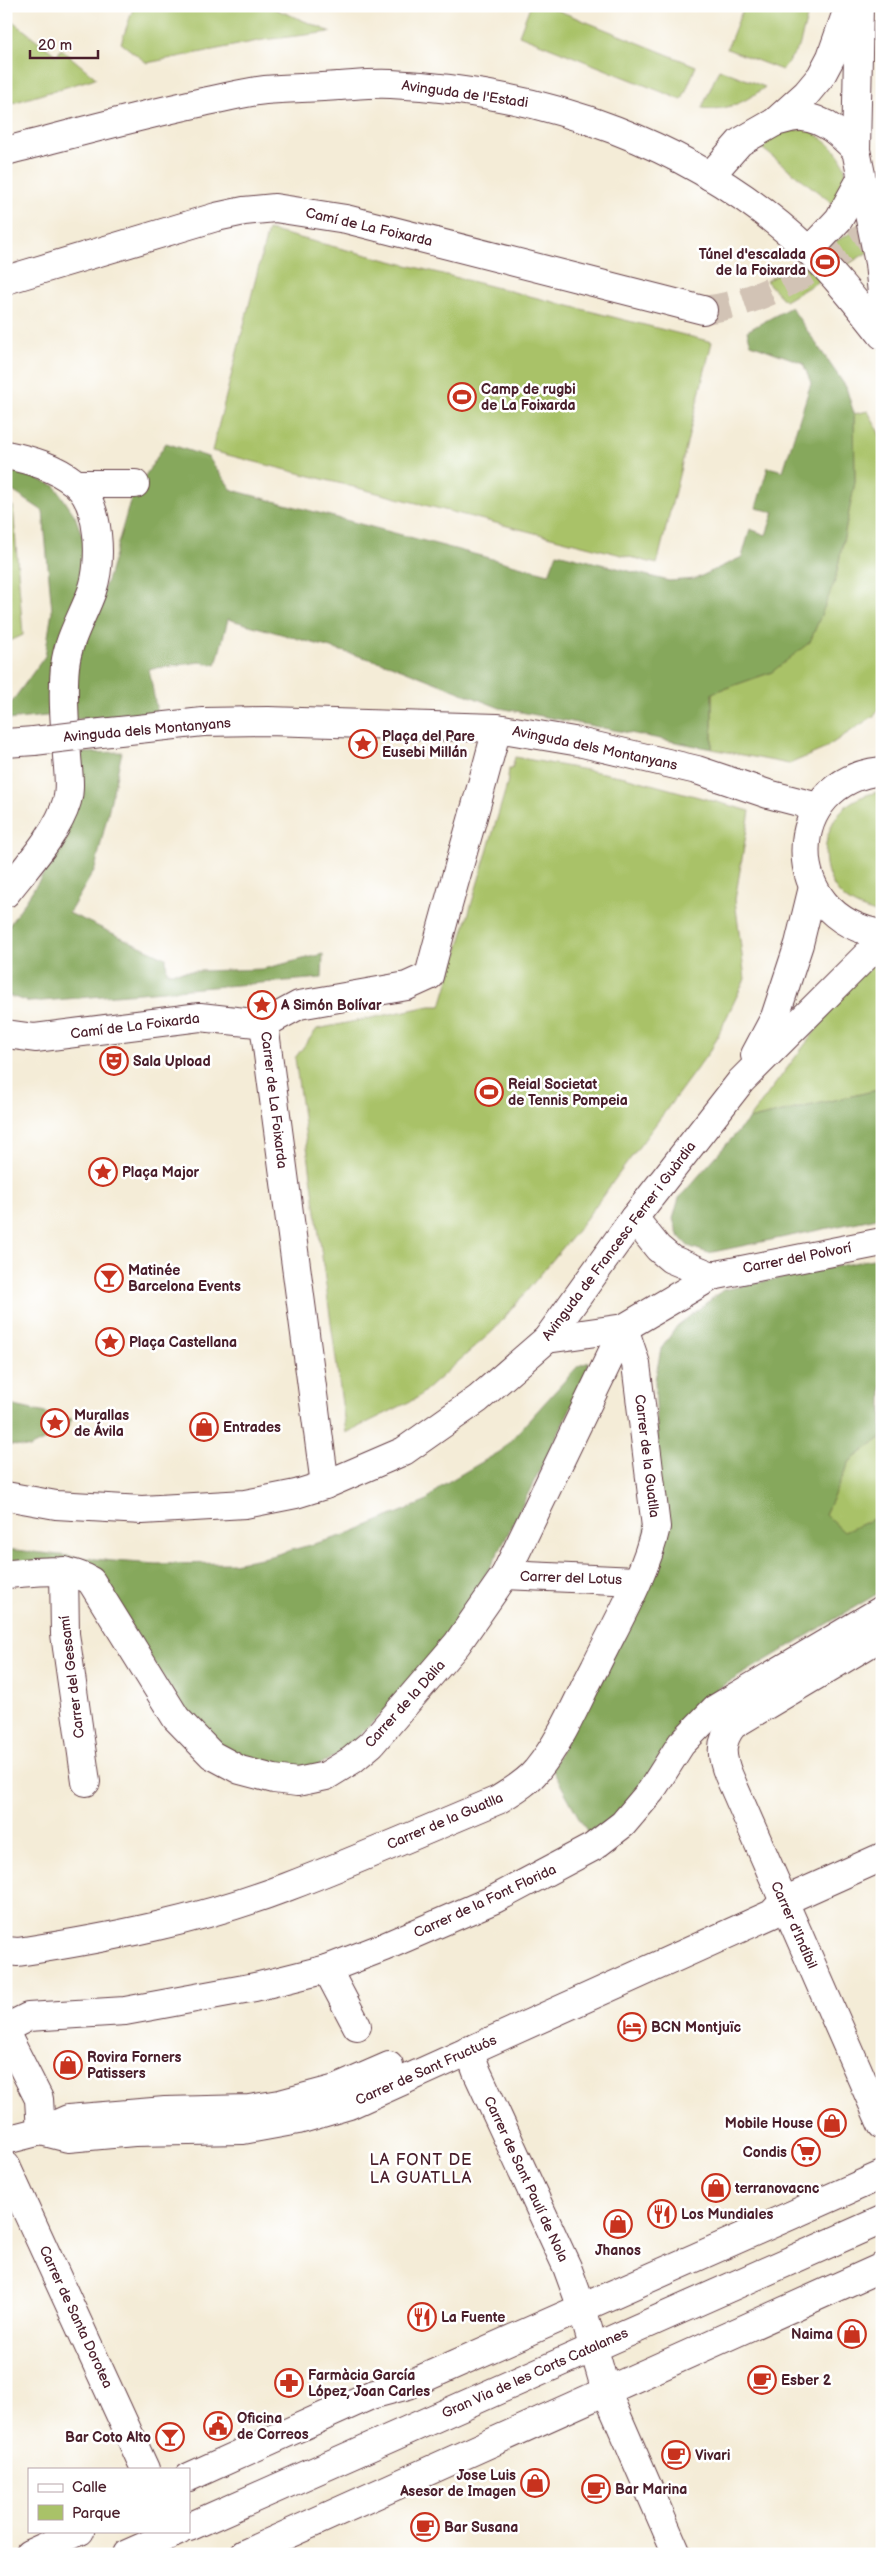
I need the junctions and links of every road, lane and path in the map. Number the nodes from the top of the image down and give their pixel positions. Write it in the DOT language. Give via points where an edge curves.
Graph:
graph roads {
  1 [pos="849,6"];
  2 [pos="859,6"];
  3 [pos="775,122"];
  4 [pos="856,150"];
  5 [pos="6,152"];
  6 [pos="710,176"];
  7 [pos="860,181"];
  8 [pos="809,251"];
  9 [pos="6,280"];
  10 [pos="882,294"];
  11 [pos="703,310"];
  12 [pos="882,335"];
  13 [pos="6,454"];
  14 [pos="77,484"];
  15 [pos="135,484"];
  16 [pos="497,728"];
  17 [pos="6,743"];
  18 [pos="877,766"];
  19 [pos="818,807"];
  20 [pos="813,887"];
  21 [pos="6,893"];
  22 [pos="882,934"];
  23 [pos="882,940"];
  24 [pos="264,1024"];
  25 [pos="6,1034"];
  26 [pos="741,1081"];
  27 [pos="634,1218"];
  28 [pos="882,1242"];
  29 [pos="712,1276"];
  30 [pos="624,1328"];
  31 [pos="547,1339"];
  32 [pos="325,1485"];
  33 [pos="6,1496"];
  34 [pos="64,1571"];
  35 [pos="6,1574"];
  36 [pos="505,1575"];
  37 [pos="636,1581"];
  38 [pos="882,1610"];
  39 [pos="882,1636"];
  40 [pos="86,1782"];
  41 [pos="882,1857"];
  42 [pos="784,1901"];
  43 [pos="6,1951"];
  44 [pos="327,1968"];
  45 [pos="356,2026"];
  46 [pos="6,2028"];
  47 [pos="6,2034"];
  48 [pos="470,2050"];
  49 [pos="882,2125"];
  50 [pos="41,2131"];
  51 [pos="6,2140"];
  52 [pos="6,2166"];
  53 [pos="882,2175"];
  54 [pos="882,2220"];
  55 [pos="882,2267"];
  56 [pos="582,2308"];
  57 [pos="593,2347"];
  58 [pos="606,2391"];
  59 [pos="145,2468"];
  60 [pos="190,2477"];
  61 [pos="190,2527"];
  62 [pos="78,2532"];
  63 [pos="177,2532"];
  64 [pos="280,2546"];
  65 [pos="29,2554"];
  66 [pos="127,2554"];
  67 [pos="244,2554"];
  68 [pos="677,2554"];
  1 -- 3 [label="street" via="821,76"];
  2 -- 4 [label="street"];
  3 -- 4 [label="street" via="802,116 823,123 842,135"];
  3 -- 6 [label="street" via="740,142"];
  4 -- 7 [label="street"];
  5 -- 6 [label="street, Avinguda de l'Estadi" via="134,116 264,90 390,84 471,92 558,110 620,130"];
  6 -- 8 [label="street, Avinguda de l'Estadi" via="766,214"];
  7 -- 8 [label="street" via="839,219"];
  7 -- 10 [label="street" via="879,263"];
  8 -- 12 [label="street, Avinguda de l'Estadi" via="848,292"];
  9 -- 11 [label="street, Camí de La Foixarda" via="216,217 275,208 346,219"];
  13 -- 14 [label="street" via="49,467"];
  14 -- 15 [label="street"];
  14 -- 21 [label="street" via="95,520 98,545 92,589 65,664 67,801 59,819"];
  16 -- 17 [label="street, Avinguda dels Montanyans, bridge" via="203,722"];
  16 -- 19 [label="street, Avinguda dels Montanyans" via="574,741 698,770"];
  16 -- 24 [label="street, Carrer de La Foixarda" via="429,976 407,986 299,1005"];
  18 -- 19 [label="street" via="848,780"];
  19 -- 20 [label="street" via="807,833 805,860"];
  20 -- 22 [label="street" via="825,906 843,921 864,931"];
  20 -- 26 [label="street, Avinguda de Francesc Ferrer i Guàrdia" via="799,944 775,1017"];
  23 -- 26 [label="street, Avinguda de Francesc Ferrer i Guàrdia"];
  24 -- 25 [label="street, Camí de La Foixarda" via="200,1017 35,1038"];
  24 -- 32 [label="street, Carrer de La Foixarda"];
  26 -- 27 [label="street, Avinguda de Francesc Ferrer i Guàrdia"];
  27 -- 29 [label="street" via="664,1254"];
  27 -- 31 [label="street, Avinguda de Francesc Ferrer i Guàrdia"];
  28 -- 29 [label="street, Carrer del Polvorí"];
  29 -- 30 [label="street, Carrer del Polvorí"];
  30 -- 31 [label="street, Carrer del Polvorí"];
  30 -- 36 [label="street, Carrer de la Dàlia"];
  30 -- 37 [label="street, Carrer de la Guatlla" via="636,1364 656,1527 651,1549"];
  31 -- 32 [label="street, Avinguda de Francesc Ferrer i Guàrdia" via="478,1400 404,1451"];
  32 -- 33 [label="street, Avinguda de Francesc Ferrer i Guàrdia" via="245,1504 164,1509 56,1505"];
  34 -- 35 [label="street, Carrer de la Dàlia"];
  34 -- 36 [label="street, Carrer de la Dàlia" via="77,1573 91,1581 176,1718 200,1745 240,1770 297,1782 326,1776 371,1744 457,1644"];
  34 -- 40 [label="street, Carrer del Gessamí" via="53,1638"];
  36 -- 37 [label="street, Carrer del Lotus"];
  37 -- 43 [label="street, Carrer de la Guatlla" via="551,1752 531,1776 498,1800 286,1888 230,1906 112,1937 18,1952"];
  38 -- 44 [label="street, Carrer de la Font Florida" via="715,1709 681,1744 640,1806 593,1847 496,1899"];
  39 -- 42 [label="street, Carrer d'Indíbil" via="733,1725 723,1741 723,1760"];
  41 -- 42 [label="street, Carrer de Sant Fructuós"];
  42 -- 48 [label="street, Carrer de Sant Fructuós" via="772,1914"];
  42 -- 49 [label="street, Carrer d'Indíbil"];
  42 -- 50 [label="street, Carrer de Sant Fructuós" via="767,1901 427,2050 306,2098 249,2109 68,2119"];
  44 -- 45 [label="street"];
  44 -- 46 [label="street, Carrer de la Font Florida" via="246,1988 125,2011 28,2017"];
  47 -- 50 [label="street" via="39,2099"];
  48 -- 50 [label="street, Carrer de Sant Fructuós" via="349,2105 272,2126 68,2138"];
  48 -- 56 [label="street, Carrer de Sant Paulí de Nola" via="477,2072 568,2267"];
  50 -- 51 [label="street, Carrer de Sant Fructuós"];
  52 -- 59 [label="street, Carrer de Santa Dorotea"];
  53 -- 56 [label="street"];
  54 -- 57 [label="street, Gran Via de les Corts Catalanes"];
  55 -- 58 [label="street"];
  56 -- 57 [label="street, Carrer de Sant Paulí de Nola"];
  56 -- 60 [label="street" via="408,2385 371,2395"];
  57 -- 58 [label="street, Carrer de Sant Paulí de Nola"];
  57 -- 61 [label="street, Gran Via de les Corts Catalanes"];
  58 -- 64 [label="street"];
  58 -- 68 [label="street, Carrer de Sant Paulí de Nola"];
  62 -- 65 [label="street"];
  63 -- 66 [label="street"];
  64 -- 67 [label="street"];
}
